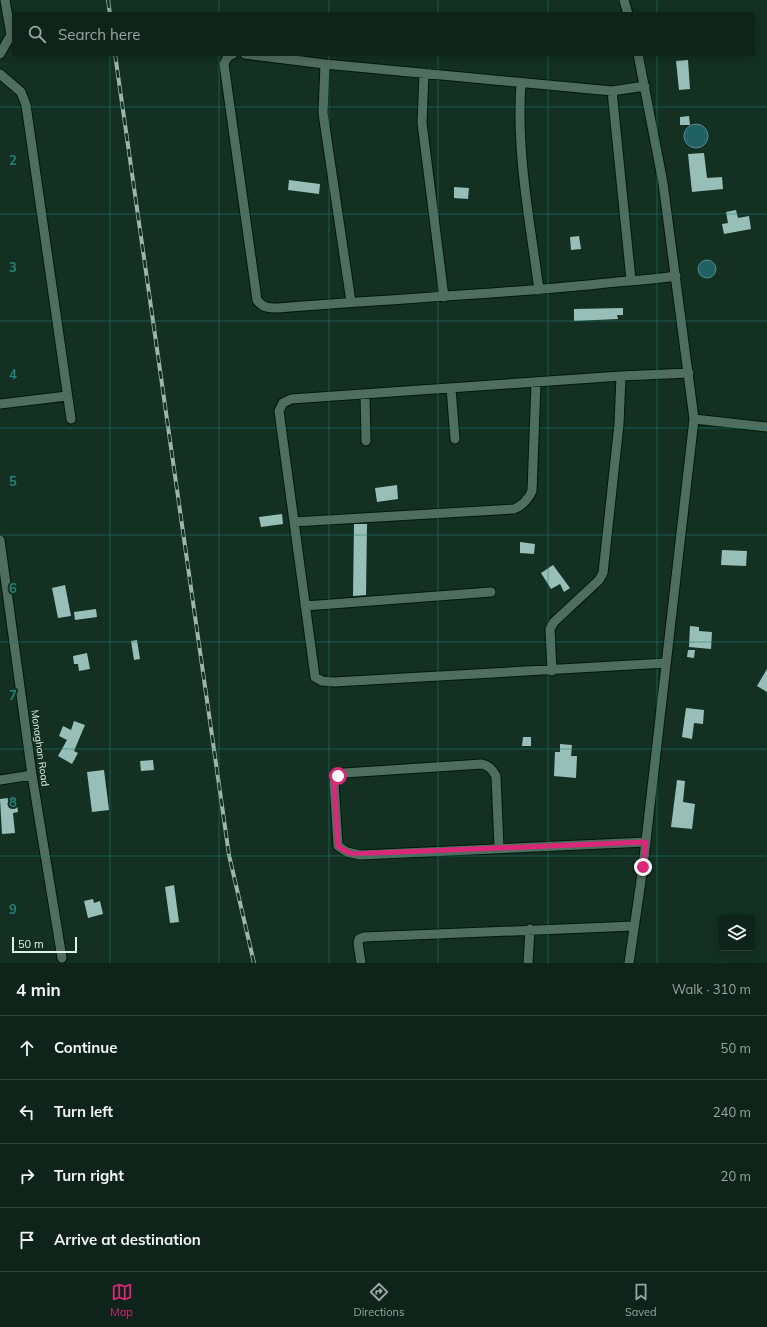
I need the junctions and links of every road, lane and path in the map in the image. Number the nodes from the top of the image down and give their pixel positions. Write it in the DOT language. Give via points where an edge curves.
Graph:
graph roads {
  1 [pos="5,0"];
  2 [pos="624,0"];
  3 [pos="627,12"];
  4 [pos="0,54"];
  5 [pos="228,56"];
  6 [pos="261,56"];
  7 [pos="638,56"];
  8 [pos="325,64"];
  9 [pos="424,72"];
  10 [pos="0,74"];
  11 [pos="521,83"];
  12 [pos="645,86"];
  13 [pos="612,91"];
  14 [pos="676,276"];
  15 [pos="631,280"];
  16 [pos="539,290"];
  17 [pos="444,297"];
  18 [pos="351,302"];
  19 [pos="689,373"];
  20 [pos="621,376"];
  21 [pos="536,383"];
  22 [pos="451,388"];
  23 [pos="365,394"];
  24 [pos="67,396"];
  25 [pos="0,404"];
  26 [pos="71,419"];
  27 [pos="694,419"];
  28 [pos="767,427"];
  29 [pos="455,439"];
  30 [pos="366,441"];
  31 [pos="294,522"];
  32 [pos="0,540"];
  33 [pos="492,592"];
  34 [pos="305,606"];
  35 [pos="666,664"];
  36 [pos="552,671"];
  37 [pos="32,775"];
  38 [pos="0,780"];
  39 [pos="646,842"];
  40 [pos="499,848"];
  41 [pos="634,926"];
  42 [pos="530,929"];
  43 [pos="62,958"];
  44 [pos="361,963"];
  45 [pos="528,963"];
  46 [pos="629,963"];
  1 -- 4 [label="street" via="11,35"];
  2 -- 3 [label="street"];
  5 -- 18 [label="street" via="224,64 257,300 268,308"];
  6 -- 8 [label="street"];
  7 -- 12 [label="street"];
  8 -- 9 [label="street"];
  8 -- 18 [label="street" via="323,113"];
  9 -- 11 [label="street"];
  9 -- 17 [label="street" via="422,123"];
  10 -- 24 [label="street" via="21,92 26,105"];
  11 -- 13 [label="street"];
  11 -- 16 [label="street" via="522,142"];
  12 -- 13 [label="street"];
  12 -- 14 [label="street" via="663,183"];
  13 -- 15 [label="street"];
  14 -- 15 [label="street"];
  14 -- 19 [label="street"];
  15 -- 16 [label="street"];
  16 -- 17 [label="street"];
  17 -- 18 [label="street"];
  19 -- 20 [label="street"];
  19 -- 27 [label="street"];
  20 -- 21 [label="street"];
  20 -- 36 [label="street" via="619,424 603,573 550,629"];
  21 -- 22 [label="street"];
  21 -- 31 [label="street" via="532,491 521,506 514,509"];
  22 -- 23 [label="street"];
  22 -- 29 [label="street"];
  23 -- 30 [label="street"];
  23 -- 31 [label="street" via="292,399 280,406"];
  24 -- 25 [label="street"];
  24 -- 26 [label="street"];
  27 -- 28 [label="street"];
  27 -- 35 [label="street"];
  31 -- 34 [label="street"];
  32 -- 37 [label="street, Monaghan Road"];
  33 -- 34 [label="street"];
  34 -- 36 [label="street" via="315,677 322,681"];
  35 -- 36 [label="street"];
  35 -- 39 [label="street"];
  37 -- 38 [label="street"];
  37 -- 43 [label="street, Monaghan Road"];
  39 -- 40 [label="street"];
  39 -- 41 [label="street"];
  40 -- 40 [label="street" via="360,855 347,852 338,846 335,779 344,773 482,764 491,768 496,776"];
  41 -- 42 [label="street"];
  41 -- 46 [label="street"];
  42 -- 44 [label="street" via="364,937 359,939 358,944"];
  42 -- 45 [label="street"];
}
